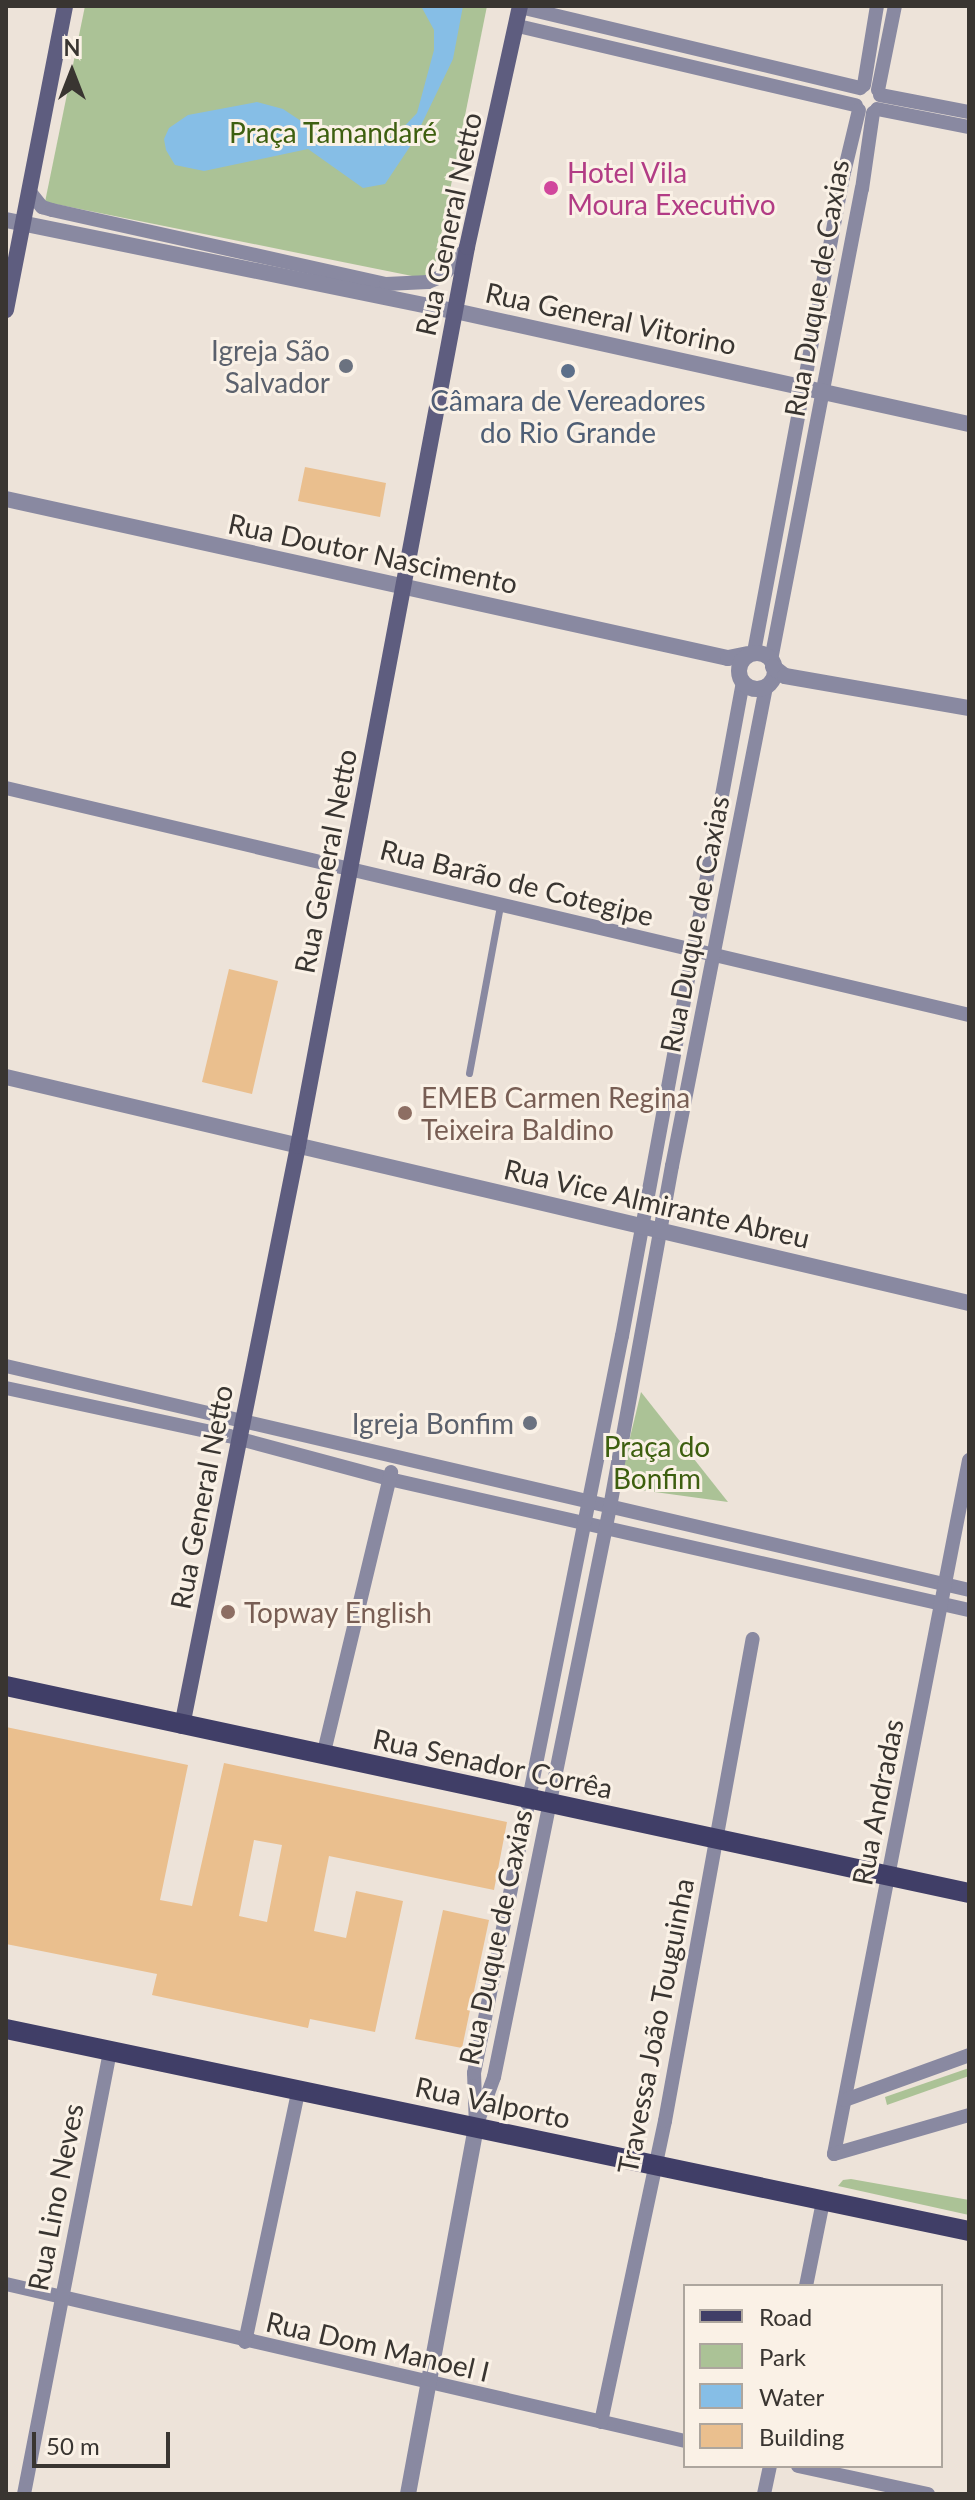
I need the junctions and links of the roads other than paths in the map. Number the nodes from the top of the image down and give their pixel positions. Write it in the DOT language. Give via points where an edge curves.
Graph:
graph roads {
  1 [pos="65,6"];
  2 [pos="877,6"];
  3 [pos="895,6"];
  4 [pos="520,7"];
  5 [pos="518,26"];
  6 [pos="873,29"];
  7 [pos="890,35"];
  8 [pos="868,99"];
  9 [pos="969,112"];
  10 [pos="969,127"];
  11 [pos="841,185"];
  12 [pos="862,189"];
  13 [pos="29,191"];
  14 [pos="14,221"];
  15 [pos="467,247"];
  16 [pos="823,279"];
  17 [pos="844,286"];
  18 [pos="818,307"];
  19 [pos="6,310"];
  20 [pos="455,311"];
  21 [pos="838,313"];
  22 [pos="803,386"];
  23 [pos="824,392"];
  24 [pos="969,424"];
  25 [pos="792,448"];
  26 [pos="812,451"];
  27 [pos="783,492"];
  28 [pos="803,496"];
  29 [pos="6,499"];
  30 [pos="777,531"];
  31 [pos="796,534"];
  32 [pos="768,580"];
  33 [pos="786,585"];
  34 [pos="405,586"];
  35 [pos="751,653"];
  36 [pos="728,658"];
  37 [pos="773,674"];
  38 [pos="742,678"];
  39 [pos="969,708"];
  40 [pos="729,767"];
  41 [pos="751,771"];
  42 [pos="6,788"];
  43 [pos="711,865"];
  44 [pos="350,868"];
  45 [pos="731,870"];
  46 [pos="500,906"];
  47 [pos="695,952"];
  48 [pos="714,956"];
  49 [pos="969,1015"];
  50 [pos="679,1038"];
  51 [pos="697,1042"];
  52 [pos="469,1073"];
  53 [pos="6,1077"];
  54 [pos="298,1146"];
  55 [pos="655,1164"];
  56 [pos="672,1166"];
  57 [pos="643,1227"];
  58 [pos="662,1231"];
  59 [pos="969,1303"];
  60 [pos="622,1336"];
  61 [pos="642,1341"];
  62 [pos="6,1366"];
  63 [pos="29,1371"];
  64 [pos="6,1388"];
  65 [pos="97,1388"];
  66 [pos="25,1393"];
  67 [pos="92,1407"];
  68 [pos="242,1422"];
  69 [pos="238,1439"];
  70 [pos="327,1442"];
  71 [pos="394,1459"];
  72 [pos="969,1460"];
  73 [pos="321,1461"];
  74 [pos="389,1479"];
  75 [pos="497,1482"];
  76 [pos="492,1502"];
  77 [pos="589,1502"];
  78 [pos="610,1507"];
  79 [pos="583,1523"];
  80 [pos="605,1528"];
  81 [pos="773,1544"];
  82 [pos="846,1562"];
  83 [pos="769,1565"];
  84 [pos="842,1581"];
  85 [pos="945,1585"];
  86 [pos="969,1590"];
  87 [pos="941,1604"];
  88 [pos="969,1610"];
  89 [pos="565,1615"];
  90 [pos="587,1620"];
  91 [pos="753,1639"];
  92 [pos="555,1667"];
  93 [pos="576,1673"];
  94 [pos="6,1686"];
  95 [pos="182,1726"];
  96 [pos="323,1756"];
  97 [pos="528,1800"];
  98 [pos="550,1804"];
  99 [pos="717,1839"];
  100 [pos="890,1875"];
  101 [pos="969,1893"];
  102 [pos="6,2029"];
  103 [pos="110,2052"];
  104 [pos="969,2055"];
  105 [pos="299,2089"];
  106 [pos="845,2100"];
  107 [pos="969,2115"];
  108 [pos="476,2127"];
  109 [pos="656,2166"];
  110 [pos="823,2202"];
  111 [pos="969,2231"];
  112 [pos="6,2284"];
  113 [pos="806,2284"];
  114 [pos="61,2297"];
  115 [pos="245,2342"];
  116 [pos="430,2385"];
  117 [pos="601,2422"];
  118 [pos="683,2441"];
  119 [pos="770,2468"];
  120 [pos="807,2468"];
  121 [pos="24,2494"];
  122 [pos="408,2494"];
  123 [pos="764,2494"];
  124 [pos="928,2494"];
  1 -- 13 [label="main road"];
  2 -- 6 [label="street, Rua Duque de Caxias"];
  3 -- 7 [label="street, Rua Duque de Caxias"];
  4 -- 5 [label="main road, Rua General Netto"];
  4 -- 8 [label="street"];
  5 -- 8 [label="street"];
  5 -- 15 [label="main road, Rua General Netto"];
  6 -- 7 [label="street"];
  6 -- 8 [label="street, Rua Duque de Caxias"];
  7 -- 8 [label="street, Rua Duque de Caxias"];
  8 -- 9 [label="street"];
  8 -- 10 [label="street"];
  8 -- 11 [label="street, Rua Duque de Caxias"];
  8 -- 12 [label="street, Rua Duque de Caxias"];
  11 -- 12 [label="street"];
  11 -- 16 [label="street, Rua Duque de Caxias"];
  12 -- 17 [label="street, Rua Duque de Caxias"];
  13 -- 14 [label="main road"];
  13 -- 15 [label="street, Rua General Vitorino" via="42,207 52,210 386,284 443,276"];
  14 -- 19 [label="main road"];
  14 -- 20 [label="street, Rua General Vitorino"];
  15 -- 20 [label="main road, Rua General Netto"];
  16 -- 17 [label="street"];
  16 -- 18 [label="street, Rua Duque de Caxias"];
  17 -- 21 [label="street, Rua Duque de Caxias"];
  18 -- 21 [label="street"];
  18 -- 22 [label="street, Rua Duque de Caxias"];
  20 -- 22 [label="street, Rua General Vitorino"];
  20 -- 34 [label="main road, Rua General Netto"];
  21 -- 23 [label="street, Rua Duque de Caxias"];
  22 -- 23 [label="street, Rua General Vitorino"];
  22 -- 25 [label="street, Rua Duque de Caxias"];
  23 -- 24 [label="street, Rua General Vitorino"];
  23 -- 26 [label="street, Rua Duque de Caxias"];
  25 -- 26 [label="street"];
  25 -- 27 [label="street, Rua Duque de Caxias"];
  26 -- 28 [label="street, Rua Duque de Caxias"];
  27 -- 28 [label="street"];
  27 -- 30 [label="street, Rua Duque de Caxias"];
  28 -- 31 [label="street, Rua Duque de Caxias"];
  29 -- 34 [label="street, Rua Doutor Nascimento"];
  30 -- 31 [label="street"];
  30 -- 32 [label="street, Rua Duque de Caxias"];
  31 -- 33 [label="street, Rua Duque de Caxias"];
  32 -- 33 [label="street"];
  32 -- 35 [label="street, Rua Duque de Caxias"];
  33 -- 37 [label="street, Rua Duque de Caxias"];
  34 -- 36 [label="street, Rua Doutor Nascimento"];
  34 -- 44 [label="main road, Rua General Netto"];
  35 -- 36 [label="street, Rua Doutor Nascimento"];
  35 -- 37 [label="street" via="766,655"];
  35 -- 38 [label="street"];
  36 -- 38 [label="street"];
  37 -- 38 [label="street" via="753,690"];
  37 -- 39 [label="street"];
  37 -- 41 [label="street, Rua Duque de Caxias"];
  38 -- 40 [label="street, Rua Duque de Caxias"];
  40 -- 41 [label="street"];
  40 -- 43 [label="street, Rua Duque de Caxias"];
  41 -- 45 [label="street, Rua Duque de Caxias"];
  42 -- 44 [label="street, Rua Barão de Cotegipe"];
  43 -- 45 [label="street"];
  43 -- 47 [label="street, Rua Duque de Caxias"];
  44 -- 46 [label="street, Rua Barão de Cotegipe"];
  44 -- 54 [label="main road, Rua General Netto"];
  45 -- 48 [label="street, Rua Duque de Caxias"];
  46 -- 47 [label="street, Rua Barão de Cotegipe"];
  46 -- 52 [label="lane"];
  47 -- 48 [label="street, Rua Barão de Cotegipe"];
  47 -- 50 [label="street, Rua Duque de Caxias"];
  48 -- 49 [label="street, Rua Barão de Cotegipe"];
  48 -- 51 [label="street, Rua Duque de Caxias"];
  50 -- 51 [label="street"];
  50 -- 55 [label="street, Rua Duque de Caxias"];
  51 -- 56 [label="street, Rua Duque de Caxias"];
  53 -- 54 [label="street, Rua Vice Almirante Abreu"];
  54 -- 57 [label="street, Rua Vice Almirante Abreu"];
  54 -- 68 [label="main road, Rua General Netto"];
  55 -- 56 [label="street"];
  55 -- 57 [label="street, Rua Duque de Caxias"];
  56 -- 58 [label="street, Rua Duque de Caxias"];
  57 -- 58 [label="street, Rua Vice Almirante Abreu"];
  57 -- 60 [label="street, Rua Duque de Caxias"];
  58 -- 59 [label="street, Rua Vice Almirante Abreu"];
  58 -- 61 [label="street, Rua Duque de Caxias"];
  60 -- 61 [label="street"];
  60 -- 77 [label="street, Rua Duque de Caxias"];
  61 -- 78 [label="street, Rua Duque de Caxias"];
  62 -- 63 [label="street"];
  63 -- 65 [label="street"];
  63 -- 66 [label="street"];
  64 -- 66 [label="street"];
  65 -- 67 [label="street"];
  65 -- 68 [label="street"];
  66 -- 67 [label="street"];
  67 -- 69 [label="street"];
  68 -- 69 [label="main road, Rua General Netto"];
  68 -- 70 [label="street"];
  69 -- 73 [label="street"];
  69 -- 95 [label="main road, Rua General Netto"];
  70 -- 71 [label="street"];
  70 -- 73 [label="street"];
  71 -- 74 [label="street"];
  71 -- 75 [label="street"];
  72 -- 85 [label="street, Rua Andradas"];
  73 -- 74 [label="street"];
  74 -- 76 [label="street"];
  74 -- 96 [label="street"];
  75 -- 76 [label="street"];
  75 -- 77 [label="street"];
  76 -- 79 [label="street"];
  77 -- 78 [label="street"];
  77 -- 79 [label="street, Rua Duque de Caxias"];
  78 -- 80 [label="street, Rua Duque de Caxias"];
  78 -- 81 [label="street"];
  79 -- 80 [label="street"];
  79 -- 89 [label="street, Rua Duque de Caxias"];
  80 -- 83 [label="street"];
  80 -- 90 [label="street, Rua Duque de Caxias"];
  81 -- 82 [label="street"];
  81 -- 83 [label="street"];
  82 -- 84 [label="street"];
  82 -- 85 [label="street"];
  83 -- 84 [label="street"];
  84 -- 87 [label="street"];
  85 -- 86 [label="street"];
  85 -- 87 [label="street, Rua Andradas"];
  87 -- 88 [label="street"];
  87 -- 100 [label="street, Rua Andradas"];
  89 -- 90 [label="street"];
  89 -- 92 [label="street, Rua Duque de Caxias"];
  90 -- 93 [label="street, Rua Duque de Caxias"];
  91 -- 99 [label="street, Travessa João Touguinha"];
  92 -- 93 [label="street"];
  92 -- 97 [label="street, Rua Duque de Caxias"];
  93 -- 98 [label="street, Rua Duque de Caxias"];
  94 -- 95 [label="main road, Rua Senador Corrêa"];
  95 -- 96 [label="main road, Rua Senador Corrêa"];
  96 -- 97 [label="main road, Rua Senador Corrêa"];
  97 -- 98 [label="main road, Rua Senador Corrêa"];
  97 -- 108 [label="street, Rua Duque de Caxias" via="474,2073"];
  98 -- 99 [label="main road, Rua Senador Corrêa"];
  98 -- 108 [label="street, Rua Duque de Caxias" via="494,2077"];
  99 -- 100 [label="main road, Rua Senador Corrêa"];
  99 -- 109 [label="street, Travessa João Touguinha"];
  100 -- 101 [label="main road, Rua Senador Corrêa"];
  100 -- 106 [label="street, Rua Andradas"];
  102 -- 103 [label="main road, Rua Valporto"];
  103 -- 105 [label="main road, Rua Valporto"];
  103 -- 114 [label="street, Rua Lino Neves"];
  104 -- 106 [label="street"];
  105 -- 108 [label="main road, Rua Valporto"];
  105 -- 115 [label="street"];
  106 -- 107 [label="street, Rua Andradas" via="834,2154"];
  108 -- 109 [label="main road, Rua Valporto"];
  108 -- 116 [label="street"];
  109 -- 110 [label="main road, Rua Valporto"];
  109 -- 117 [label="street, Travessa João Touguinha"];
  110 -- 111 [label="main road, Rua Valporto"];
  110 -- 113 [label="street"];
  112 -- 114 [label="street, Rua Dom Manoel I"];
  114 -- 115 [label="street, Rua Dom Manoel I"];
  114 -- 121 [label="street, Rua Lino Neves"];
  115 -- 116 [label="street, Rua Dom Manoel I"];
  116 -- 117 [label="street, Rua Dom Manoel I"];
  116 -- 122 [label="street"];
  117 -- 118 [label="street, Rua Dom Manoel I"];
  119 -- 123 [label="street"];
  120 -- 124 [label="street"];
}
